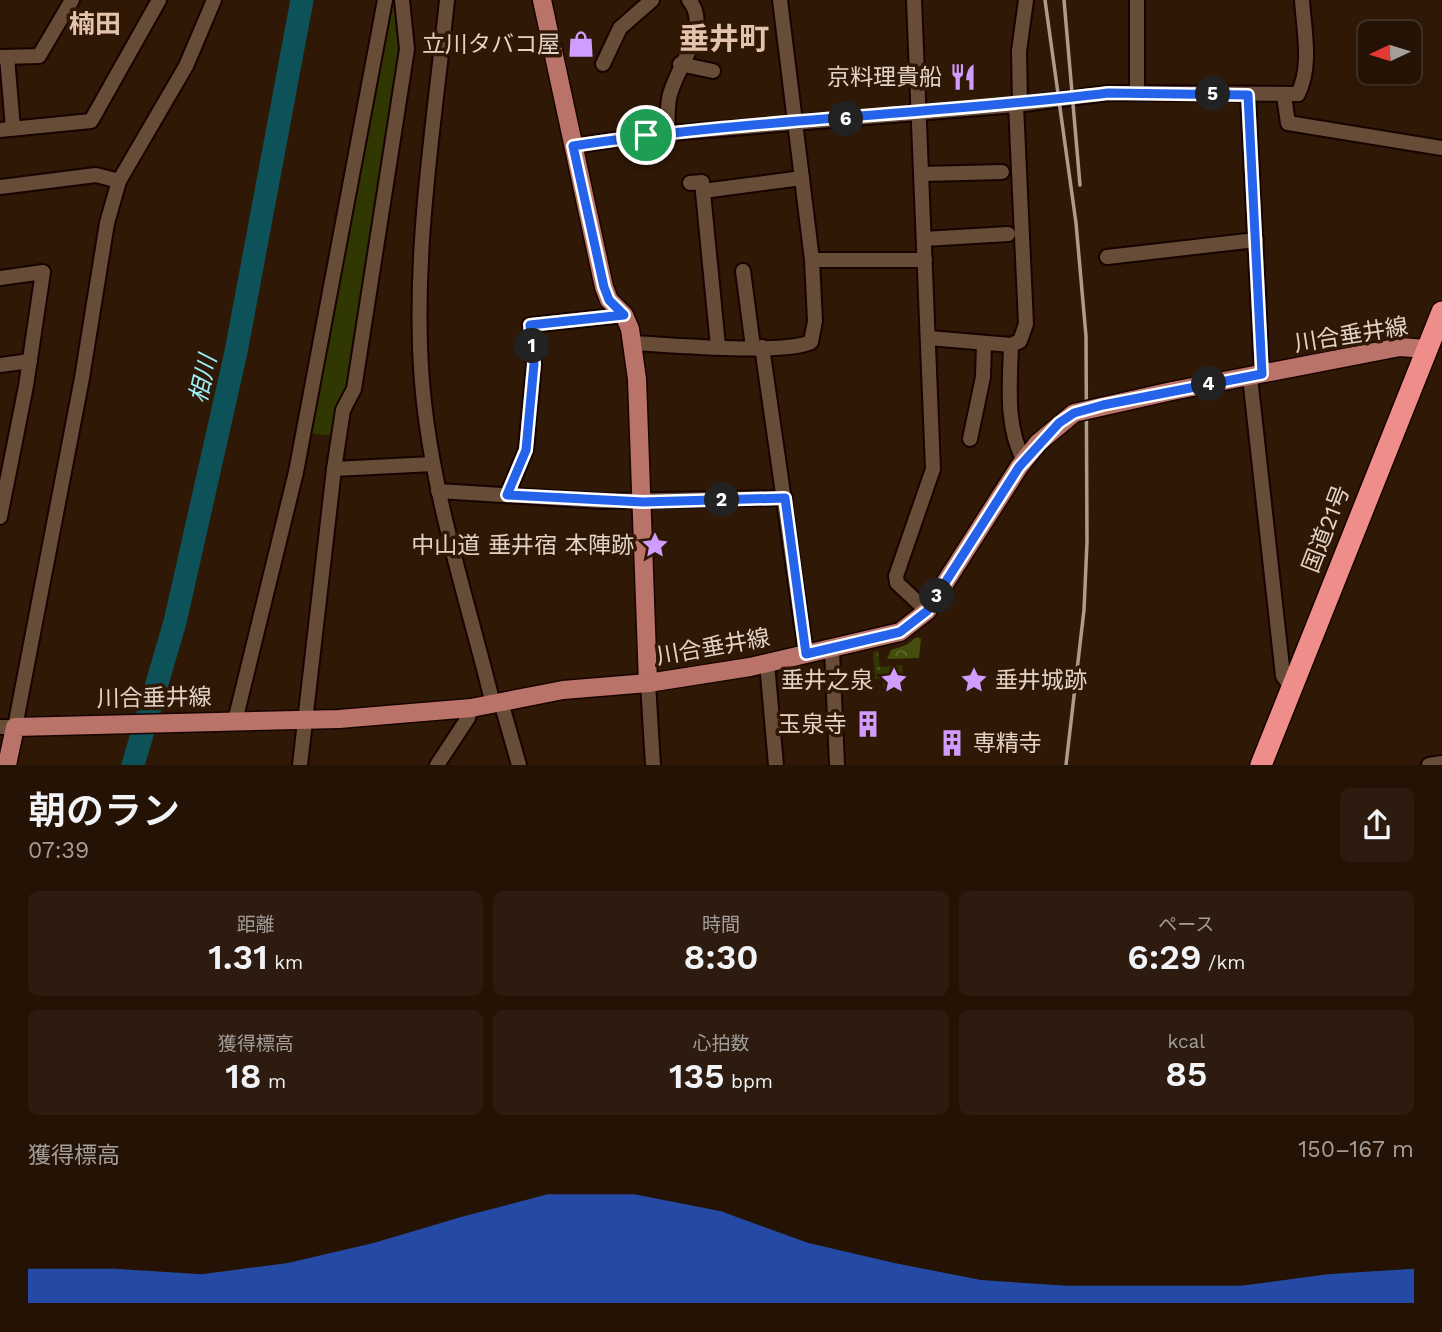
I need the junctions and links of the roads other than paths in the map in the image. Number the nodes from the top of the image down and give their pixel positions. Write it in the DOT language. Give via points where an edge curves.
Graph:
graph roads {
  1 [pos="72,0"];
  2 [pos="159,0"];
  3 [pos="214,0"];
  4 [pos="385,0"];
  5 [pos="402,0"];
  6 [pos="447,0"];
  7 [pos="542,0"];
  8 [pos="652,0"];
  9 [pos="688,0"];
  10 [pos="780,0"];
  11 [pos="914,0"];
  12 [pos="1026,0"];
  13 [pos="1137,0"];
  14 [pos="1302,0"];
  15 [pos="4,57"];
  16 [pos="681,64"];
  17 [pos="603,65"];
  18 [pos="713,71"];
  19 [pos="1137,93"];
  20 [pos="1248,95"];
  21 [pos="1284,96"];
  22 [pos="1018,105"];
  23 [pos="920,113"];
  24 [pos="796,124"];
  25 [pos="7,129"];
  26 [pos="667,133"];
  27 [pos="573,146"];
  28 [pos="1442,148"];
  29 [pos="1002,172"];
  30 [pos="922,174"];
  31 [pos="802,178"];
  32 [pos="119,181"];
  33 [pos="690,183"];
  34 [pos="0,187"];
  35 [pos="703,191"];
  36 [pos="1008,234"];
  37 [pos="924,239"];
  38 [pos="1256,240"];
  39 [pos="1107,257"];
  40 [pos="812,260"];
  41 [pos="925,260"];
  42 [pos="744,271"];
  43 [pos="0,278"];
  44 [pos="1442,312"];
  45 [pos="624,315"];
  46 [pos="929,338"];
  47 [pos="1434,340"];
  48 [pos="633,343"];
  49 [pos="984,343"];
  50 [pos="1012,345"];
  51 [pos="718,346"];
  52 [pos="758,347"];
  53 [pos="30,361"];
  54 [pos="0,365"];
  55 [pos="1256,376"];
  56 [pos="970,439"];
  57 [pos="1024,461"];
  58 [pos="433,464"];
  59 [pos="334,469"];
  60 [pos="438,491"];
  61 [pos="507,495"];
  62 [pos="785,498"];
  63 [pos="643,502"];
  64 [pos="0,517"];
  65 [pos="927,611"];
  66 [pos="832,649"];
  67 [pos="806,654"];
  68 [pos="767,663"];
  69 [pos="648,683"];
  70 [pos="1292,688"];
  71 [pos="497,703"];
  72 [pos="471,708"];
  73 [pos="303,720"];
  74 [pos="230,721"];
  75 [pos="15,726"];
  76 [pos="1442,763"];
  77 [pos="7,765"];
  78 [pos="300,765"];
  79 [pos="437,765"];
  80 [pos="519,765"];
  81 [pos="653,765"];
  82 [pos="776,765"];
  83 [pos="837,765"];
  84 [pos="1261,765"];
  85 [pos="1429,765"];
  1 -- 15 [label="street" via="39,56"];
  2 -- 25 [label="street" via="91,121"];
  3 -- 32 [label="street" via="186,66"];
  4 -- 74 [label="street" via="296,471"];
  5 -- 59 [label="street" via="407,49 354,389 343,410"];
  6 -- 58 [label="street" via="423,236 420,346"];
  7 -- 27 [label="main road"];
  8 -- 17 [label="street" via="620,28"];
  9 -- 16 [label="street" via="695,15 695,33"];
  10 -- 24 [label="street"];
  11 -- 23 [label="street"];
  12 -- 22 [label="street"];
  13 -- 19 [label="street"];
  14 -- 21 [label="street" via="1303,82 1298,94"];
  15 -- 25 [label="street"];
  16 -- 18 [label="street"];
  16 -- 26 [label="street" via="669,98"];
  19 -- 20 [label="street"];
  19 -- 22 [label="street"];
  20 -- 21 [label="street"];
  20 -- 38 [label="street"];
  21 -- 28 [label="street" via="1288,123"];
  22 -- 23 [label="street"];
  22 -- 50 [label="street" via="1026,324 1020,341"];
  23 -- 24 [label="street"];
  23 -- 30 [label="street"];
  24 -- 26 [label="street"];
  24 -- 31 [label="street"];
  26 -- 27 [label="street"];
  27 -- 45 [label="main road" via="604,287"];
  29 -- 30 [label="street"];
  30 -- 37 [label="street"];
  31 -- 35 [label="street"];
  31 -- 40 [label="street"];
  32 -- 34 [label="street" via="96,175"];
  32 -- 75 [label="street" via="105,234"];
  33 -- 35 [label="street" via="702,182"];
  35 -- 51 [label="street"];
  36 -- 37 [label="street"];
  37 -- 41 [label="street"];
  38 -- 39 [label="street"];
  38 -- 55 [label="street"];
  40 -- 41 [label="street"];
  40 -- 52 [label="street" via="815,321 811,342"];
  41 -- 46 [label="street"];
  42 -- 52 [label="street"];
  43 -- 53 [label="street" via="43,272"];
  44 -- 47 [label="highway, 国道21号"];
  45 -- 48 [label="main road"];
  45 -- 61 [label="street" via="530,325 534,364 526,450"];
  46 -- 49 [label="street"];
  46 -- 65 [label="street" via="933,469 896,576 897,583"];
  47 -- 55 [label="main road, 川合垂井線"];
  47 -- 70 [label="highway, 国道21号"];
  48 -- 51 [label="street"];
  48 -- 63 [label="main road"];
  49 -- 50 [label="street"];
  49 -- 56 [label="street"];
  50 -- 57 [label="street" via="1009,413 1015,445"];
  51 -- 52 [label="street"];
  52 -- 62 [label="street"];
  53 -- 54 [label="street"];
  53 -- 64 [label="street"];
  55 -- 57 [label="main road, 川合垂井線, bridge" via="1074,413"];
  55 -- 70 [label="street" via="1283,676"];
  57 -- 65 [label="main road, 川合垂井線"];
  58 -- 59 [label="street"];
  58 -- 60 [label="street"];
  59 -- 73 [label="street"];
  60 -- 61 [label="street"];
  60 -- 71 [label="street"];
  61 -- 63 [label="street"];
  62 -- 63 [label="street"];
  62 -- 67 [label="street"];
  63 -- 69 [label="main road"];
  65 -- 66 [label="main road, 川合垂井線" via="900,632"];
  66 -- 67 [label="main road, 川合垂井線"];
  66 -- 83 [label="street"];
  67 -- 68 [label="main road, 川合垂井線"];
  68 -- 69 [label="main road, 川合垂井線"];
  68 -- 82 [label="street"];
  69 -- 71 [label="main road, 川合垂井線" via="563,690"];
  69 -- 81 [label="street"];
  70 -- 84 [label="highway, 国道21号"];
  71 -- 72 [label="main road, 川合垂井線"];
  71 -- 80 [label="street"];
  72 -- 73 [label="main road, 川合垂井線"];
  72 -- 79 [label="street"];
  73 -- 74 [label="main road, 川合垂井線"];
  73 -- 78 [label="street"];
  74 -- 75 [label="main road, 川合垂井線"];
  75 -- 77 [label="main road"];
  76 -- 85 [label="street"];
}
